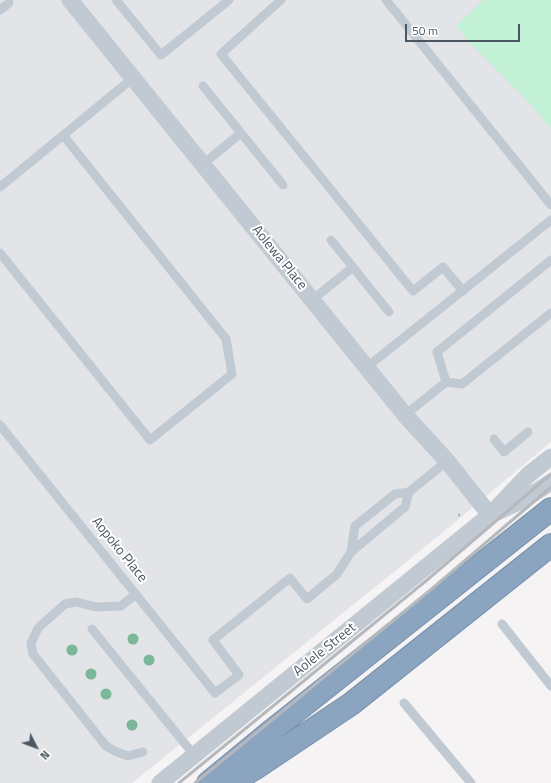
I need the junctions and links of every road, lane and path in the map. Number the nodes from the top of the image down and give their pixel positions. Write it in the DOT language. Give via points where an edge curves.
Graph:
graph roads {
  1 [pos="70,0"];
  2 [pos="116,0"];
  3 [pos="229,0"];
  4 [pos="282,0"];
  5 [pos="386,0"];
  6 [pos="9,3"];
  7 [pos="0,10"];
  8 [pos="133,78"];
  9 [pos="203,86"];
  10 [pos="241,133"];
  11 [pos="63,135"];
  12 [pos="203,164"];
  13 [pos="283,185"];
  14 [pos="0,187"];
  15 [pos="551,205"];
  16 [pos="551,220"];
  17 [pos="331,240"];
  18 [pos="0,253"];
  19 [pos="551,260"];
  20 [pos="353,267"];
  21 [pos="463,291"];
  22 [pos="312,300"];
  23 [pos="389,312"];
  24 [pos="551,312"];
  25 [pos="367,367"];
  26 [pos="446,382"];
  27 [pos="405,415"];
  28 [pos="0,425"];
  29 [pos="528,432"];
  30 [pos="494,439"];
  31 [pos="551,457"];
  32 [pos="447,461"];
  33 [pos="551,482"];
  34 [pos="409,492"];
  35 [pos="551,509"];
  36 [pos="490,515"];
  37 [pos="551,545"];
  38 [pos="351,552"];
  39 [pos="136,594"];
  40 [pos="502,624"];
  41 [pos="92,629"];
  42 [pos="551,686"];
  43 [pos="404,703"];
  44 [pos="143,752"];
  45 [pos="194,755"];
  46 [pos="160,783"];
  47 [pos="208,783"];
  48 [pos="230,783"];
  49 [pos="471,783"];
  1 -- 8 [label="street, Aolewa Place"];
  2 -- 3 [label="lane" via="161,55"];
  4 -- 21 [label="lane" via="221,54 413,292 444,267"];
  5 -- 15 [label="lane"];
  6 -- 7 [label="lane"];
  8 -- 11 [label="lane"];
  8 -- 12 [label="street, Aolewa Place"];
  9 -- 10 [label="lane"];
  10 -- 12 [label="lane"];
  10 -- 13 [label="lane"];
  11 -- 14 [label="lane"];
  11 -- 18 [label="lane" via="226,339 232,374 150,440"];
  12 -- 22 [label="street, Aolewa Place"];
  16 -- 21 [label="lane"];
  17 -- 20 [label="lane"];
  19 -- 26 [label="lane" via="437,352"];
  20 -- 22 [label="lane"];
  20 -- 23 [label="lane"];
  21 -- 25 [label="lane"];
  22 -- 25 [label="street, Aolewa Place"];
  24 -- 26 [label="lane" via="462,384"];
  25 -- 27 [label="street, Aolewa Place"];
  26 -- 27 [label="lane"];
  27 -- 32 [label="street, Aolewa Place"];
  28 -- 39 [label="lane, Aopoko Place"];
  29 -- 30 [label="lane" via="504,452"];
  31 -- 36 [label="street, Aolele Street" via="528,475"];
  32 -- 34 [label="lane"];
  32 -- 36 [label="street, Aolewa Place"];
  33 -- 36 [label="street, Aolele Street" via="525,500"];
  34 -- 38 [label="lane" via="405,507"];
  34 -- 38 [label="lane" via="395,494 355,526"];
  35 -- 47 [label="highway"];
  36 -- 45 [label="street, Aolele Street"];
  37 -- 48 [label="highway" via="351,704"];
  38 -- 39 [label="lane, Aopoko Place" via="337,574 307,599 290,578 212,640 239,675 215,693"];
  39 -- 44 [label="lane" via="121,606 96,607 76,602 65,604 38,628 31,643 33,654 106,746 128,756"];
  40 -- 42 [label="lane"];
  41 -- 45 [label="lane"];
  43 -- 49 [label="lane"];
  45 -- 46 [label="street, Aolele Street"];
}
